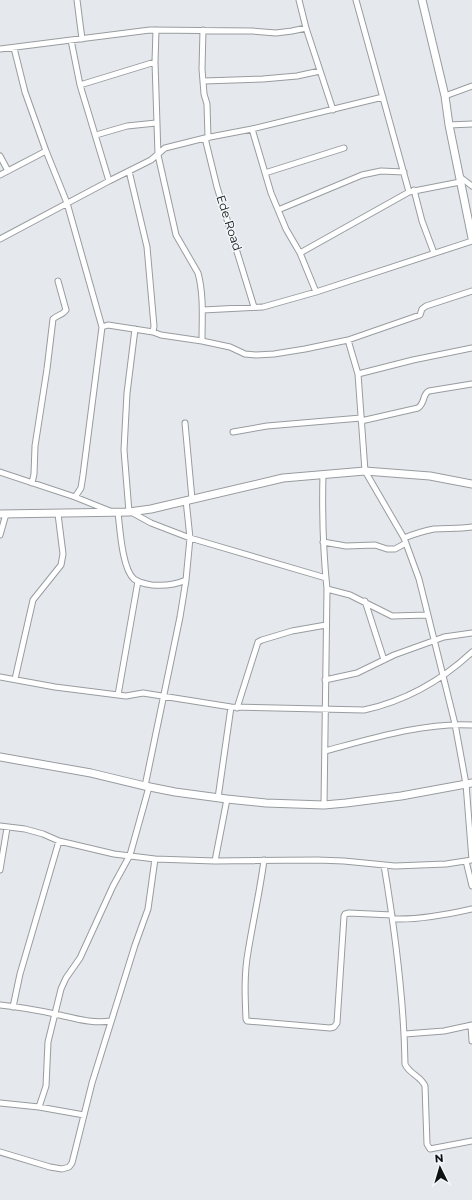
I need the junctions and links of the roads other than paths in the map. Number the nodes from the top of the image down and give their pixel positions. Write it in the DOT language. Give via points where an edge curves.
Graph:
graph roads {
  1 [pos="77,0"];
  2 [pos="299,0"];
  3 [pos="356,0"];
  4 [pos="422,0"];
  5 [pos="306,28"];
  6 [pos="156,30"];
  7 [pos="203,30"];
  8 [pos="82,39"];
  9 [pos="71,40"];
  10 [pos="14,48"];
  11 [pos="0,49"];
  12 [pos="155,62"];
  13 [pos="320,71"];
  14 [pos="204,81"];
  15 [pos="80,85"];
  16 [pos="472,86"];
  17 [pos="445,96"];
  18 [pos="383,98"];
  19 [pos="333,110"];
  20 [pos="156,123"];
  21 [pos="472,124"];
  22 [pos="449,125"];
  23 [pos="252,129"];
  24 [pos="96,135"];
  25 [pos="206,138"];
  26 [pos="344,148"];
  27 [pos="46,150"];
  28 [pos="158,155"];
  29 [pos="0,156"];
  30 [pos="8,171"];
  31 [pos="129,171"];
  32 [pos="265,172"];
  33 [pos="404,172"];
  34 [pos="0,175"];
  35 [pos="459,179"];
  36 [pos="109,181"];
  37 [pos="472,186"];
  38 [pos="411,191"];
  39 [pos="67,203"];
  40 [pos="278,210"];
  41 [pos="0,239"];
  42 [pos="472,240"];
  43 [pos="300,253"];
  44 [pos="434,253"];
  45 [pos="58,281"];
  46 [pos="472,291"];
  47 [pos="316,292"];
  48 [pos="254,307"];
  49 [pos="203,310"];
  50 [pos="102,327"];
  51 [pos="135,329"];
  52 [pos="153,332"];
  53 [pos="348,340"];
  54 [pos="202,341"];
  55 [pos="472,348"];
  56 [pos="358,374"];
  57 [pos="472,384"];
  58 [pos="361,419"];
  59 [pos="185,423"];
  60 [pos="232,432"];
  61 [pos="365,471"];
  62 [pos="0,472"];
  63 [pos="323,474"];
  64 [pos="32,483"];
  65 [pos="472,484"];
  66 [pos="75,497"];
  67 [pos="189,500"];
  68 [pos="130,512"];
  69 [pos="116,513"];
  70 [pos="3,514"];
  71 [pos="58,514"];
  72 [pos="472,527"];
  73 [pos="0,535"];
  74 [pos="190,538"];
  75 [pos="405,540"];
  76 [pos="324,542"];
  77 [pos="326,578"];
  78 [pos="186,580"];
  79 [pos="138,581"];
  80 [pos="327,589"];
  81 [pos="365,601"];
  82 [pos="428,616"];
  83 [pos="326,625"];
  84 [pos="472,633"];
  85 [pos="434,641"];
  86 [pos="472,652"];
  87 [pos="384,660"];
  88 [pos="443,675"];
  89 [pos="0,677"];
  90 [pos="15,679"];
  91 [pos="325,680"];
  92 [pos="118,695"];
  93 [pos="163,696"];
  94 [pos="231,707"];
  95 [pos="237,708"];
  96 [pos="325,709"];
  97 [pos="455,724"];
  98 [pos="472,725"];
  99 [pos="325,751"];
  100 [pos="0,757"];
  101 [pos="469,784"];
  102 [pos="147,787"];
  103 [pos="218,798"];
  104 [pos="227,799"];
  105 [pos="324,805"];
  106 [pos="0,826"];
  107 [pos="8,828"];
  108 [pos="58,841"];
  109 [pos="130,855"];
  110 [pos="155,859"];
  111 [pos="264,860"];
  112 [pos="470,860"];
  113 [pos="215,861"];
  114 [pos="384,865"];
  115 [pos="0,870"];
  116 [pos="472,886"];
  117 [pos="472,909"];
  118 [pos="393,917"];
  119 [pos="0,1005"];
  120 [pos="13,1007"];
  121 [pos="54,1014"];
  122 [pos="110,1021"];
  123 [pos="472,1025"];
  124 [pos="405,1034"];
  125 [pos="472,1041"];
  126 [pos="0,1103"];
  127 [pos="39,1107"];
  128 [pos="84,1115"];
  129 [pos="472,1141"];
  130 [pos="0,1152"];
  1 -- 8 [label="street"];
  2 -- 5 [label="street"];
  3 -- 18 [label="street"];
  4 -- 17 [label="street"];
  5 -- 7 [label="street" via="276,32"];
  5 -- 13 [label="street"];
  6 -- 7 [label="street"];
  6 -- 8 [label="street"];
  6 -- 12 [label="street"];
  7 -- 14 [label="street, Ede Road"];
  8 -- 9 [label="street"];
  9 -- 10 [label="street"];
  9 -- 15 [label="street"];
  10 -- 11 [label="street"];
  10 -- 27 [label="street" via="25,92"];
  12 -- 15 [label="street"];
  12 -- 20 [label="street"];
  13 -- 14 [label="street" via="263,79"];
  13 -- 19 [label="street"];
  14 -- 25 [label="street, Ede Road" via="207,104"];
  15 -- 24 [label="street"];
  16 -- 17 [label="street"];
  17 -- 22 [label="street"];
  18 -- 19 [label="street"];
  18 -- 33 [label="street"];
  19 -- 23 [label="street"];
  20 -- 24 [label="street" via="127,126"];
  20 -- 28 [label="street"];
  21 -- 22 [label="street"];
  22 -- 35 [label="street"];
  23 -- 25 [label="street"];
  23 -- 32 [label="street"];
  24 -- 36 [label="street"];
  25 -- 28 [label="street" via="165,148"];
  25 -- 48 [label="street, Ede Road" via="217,188"];
  26 -- 32 [label="street"];
  27 -- 30 [label="street"];
  27 -- 39 [label="street"];
  28 -- 31 [label="street"];
  28 -- 49 [label="street" via="176,235 198,274"];
  29 -- 30 [label="street"];
  30 -- 34 [label="street"];
  31 -- 36 [label="street"];
  31 -- 52 [label="street" via="147,247"];
  32 -- 40 [label="street"];
  33 -- 38 [label="street"];
  33 -- 40 [label="street" via="381,171 362,175"];
  35 -- 37 [label="street"];
  35 -- 38 [label="street"];
  35 -- 42 [label="street"];
  36 -- 39 [label="street"];
  38 -- 43 [label="street"];
  38 -- 44 [label="street"];
  39 -- 41 [label="street"];
  39 -- 50 [label="street"];
  40 -- 43 [label="street"];
  42 -- 44 [label="street"];
  43 -- 47 [label="street"];
  44 -- 47 [label="street"];
  45 -- 64 [label="street" via="66,310 53,320"];
  46 -- 53 [label="street" via="426,306 420,314"];
  47 -- 48 [label="street" via="263,307"];
  48 -- 49 [label="street"];
  49 -- 54 [label="street"];
  50 -- 51 [label="street" via="108,325"];
  50 -- 66 [label="street" via="81,488"];
  51 -- 52 [label="street"];
  51 -- 68 [label="street" via="127,392 124,450"];
  52 -- 54 [label="street"];
  53 -- 54 [label="street" via="256,355"];
  53 -- 56 [label="street"];
  55 -- 56 [label="street"];
  56 -- 58 [label="street"];
  57 -- 58 [label="street" via="429,391 418,408"];
  58 -- 60 [label="street" via="267,426"];
  58 -- 61 [label="street"];
  59 -- 67 [label="street"];
  61 -- 63 [label="street"];
  61 -- 65 [label="street" via="430,476"];
  61 -- 75 [label="street"];
  62 -- 64 [label="street"];
  63 -- 67 [label="street" via="283,478"];
  63 -- 76 [label="street"];
  64 -- 66 [label="street"];
  66 -- 69 [label="street"];
  67 -- 68 [label="street"];
  67 -- 74 [label="street"];
  68 -- 69 [label="street"];
  68 -- 74 [label="street"];
  69 -- 71 [label="street"];
  69 -- 79 [label="street" via="128,571"];
  70 -- 71 [label="street"];
  70 -- 73 [label="street"];
  71 -- 90 [label="street" via="63,554 61,565 33,600"];
  72 -- 75 [label="street" via="419,532"];
  74 -- 77 [label="street"];
  74 -- 78 [label="street"];
  75 -- 76 [label="street" via="395,549 375,545 346,546"];
  75 -- 82 [label="street" via="419,579"];
  76 -- 77 [label="street"];
  77 -- 80 [label="street"];
  78 -- 79 [label="street" via="175,585 146,584"];
  78 -- 93 [label="street"];
  79 -- 92 [label="street"];
  80 -- 81 [label="street"];
  80 -- 83 [label="street"];
  81 -- 82 [label="street" via="392,616"];
  81 -- 87 [label="street"];
  82 -- 85 [label="street"];
  83 -- 91 [label="street"];
  83 -- 95 [label="street" via="292,631 258,642"];
  84 -- 85 [label="street"];
  85 -- 87 [label="street"];
  85 -- 88 [label="street"];
  86 -- 88 [label="street"];
  87 -- 91 [label="street" via="357,673"];
  88 -- 96 [label="street" via="420,690 384,706 364,710"];
  88 -- 97 [label="street"];
  89 -- 90 [label="street"];
  90 -- 92 [label="street"];
  91 -- 96 [label="street"];
  92 -- 93 [label="street" via="143,693"];
  93 -- 94 [label="street"];
  93 -- 102 [label="street"];
  94 -- 95 [label="street"];
  94 -- 103 [label="street"];
  95 -- 96 [label="street"];
  96 -- 99 [label="street"];
  97 -- 98 [label="street"];
  97 -- 99 [label="street" via="443,724 380,737"];
  97 -- 101 [label="street"];
  99 -- 105 [label="street"];
  100 -- 102 [label="street" via="91,773"];
  101 -- 105 [label="street" via="402,796"];
  101 -- 112 [label="street"];
  102 -- 103 [label="street"];
  102 -- 109 [label="street"];
  103 -- 104 [label="street"];
  104 -- 105 [label="street"];
  104 -- 113 [label="street"];
  106 -- 107 [label="street"];
  107 -- 108 [label="street" via="30,830"];
  107 -- 115 [label="street"];
  108 -- 109 [label="street" via="114,854"];
  108 -- 120 [label="street"];
  109 -- 110 [label="street"];
  109 -- 121 [label="street" via="80,958 66,978"];
  110 -- 113 [label="street"];
  110 -- 122 [label="street" via="148,909"];
  111 -- 113 [label="street"];
  111 -- 114 [label="street" via="344,861"];
  111 -- 118 [label="street" via="248,952 245,992 247,1021 334,1027 337,1023 344,916 349,912"];
  112 -- 114 [label="street" via="439,864"];
  112 -- 116 [label="street"];
  114 -- 118 [label="street"];
  117 -- 118 [label="street" via="429,918 406,920"];
  118 -- 124 [label="street"];
  119 -- 120 [label="street"];
  120 -- 121 [label="street"];
  121 -- 122 [label="street" via="92,1022"];
  121 -- 127 [label="street" via="48,1042 46,1086"];
  122 -- 128 [label="street"];
  123 -- 124 [label="street" via="444,1031"];
  123 -- 125 [label="street"];
  124 -- 129 [label="street" via="405,1064 425,1086 428,1148"];
  126 -- 127 [label="street"];
  127 -- 128 [label="street"];
  128 -- 130 [label="street" via="72,1163 69,1166 62,1169 50,1167"];
}
